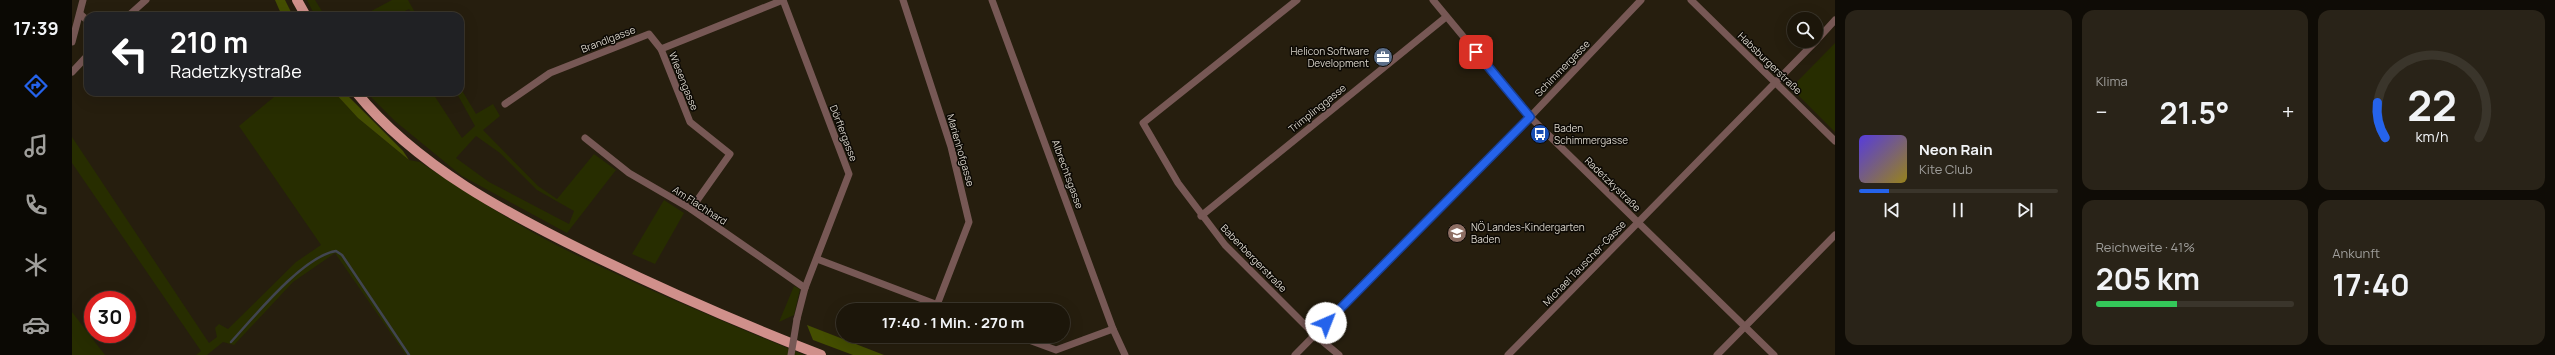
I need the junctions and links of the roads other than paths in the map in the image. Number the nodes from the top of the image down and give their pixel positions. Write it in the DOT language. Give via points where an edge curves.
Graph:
graph roads {
  1 [pos="83,0"];
  2 [pos="298,0"];
  3 [pos="783,0"];
  4 [pos="903,0"];
  5 [pos="992,0"];
  6 [pos="1297,0"];
  7 [pos="1433,0"];
  8 [pos="1641,0"];
  9 [pos="1691,0"];
  10 [pos="142,1"];
  11 [pos="132,12"];
  12 [pos="304,12"];
  13 [pos="80,14"];
  14 [pos="1446,16"];
  15 [pos="84,17"];
  16 [pos="1835,20"];
  17 [pos="1823,33"];
  18 [pos="72,42"];
  19 [pos="1809,48"];
  20 [pos="661,49"];
  21 [pos="84,59"];
  22 [pos="72,72"];
  23 [pos="1777,82"];
  24 [pos="360,96"];
  25 [pos="505,104"];
  26 [pos="1530,117"];
  27 [pos="584,138"];
  28 [pos="1835,141"];
  29 [pos="692,209"];
  30 [pos="1201,216"];
  31 [pos="1638,222"];
  32 [pos="1835,235"];
  33 [pos="817,259"];
  34 [pos="805,288"];
  35 [pos="932,303"];
  36 [pos="938,303"];
  37 [pos="1744,327"];
  38 [pos="1113,330"];
  39 [pos="1315,334"];
  40 [pos="1037,343"];
  41 [pos="791,355"];
  42 [pos="821,355"];
  43 [pos="1125,355"];
  44 [pos="1295,355"];
  45 [pos="1339,355"];
  46 [pos="1508,355"];
  47 [pos="1717,355"];
  48 [pos="1774,355"];
  1 -- 13 [label="street"];
  2 -- 12 [label="main road"];
  3 -- 20 [label="street"];
  3 -- 33 [label="street, Dörflergasse" via="849,174"];
  4 -- 36 [label="street, Marienhofgasse" via="951,148 970,222"];
  5 -- 38 [label="street, Albrechtsgasse"];
  6 -- 30 [label="street, Babenbergerstraße" via="1143,123 1178,183"];
  7 -- 14 [label="street, Radetzkystraße"];
  8 -- 26 [label="street, Schimmergasse"];
  9 -- 23 [label="street, Habsburgerstraße"];
  10 -- 11 [label="street"];
  13 -- 15 [label="street"];
  13 -- 18 [label="street"];
  14 -- 26 [label="street, Radetzkystraße"];
  14 -- 30 [label="street, Trimplinggasse"];
  16 -- 17 [label="street, Michael Tauscher-Gasse"];
  19 -- 23 [label="street, Michael Tauscher-Gasse"];
  20 -- 25 [label="street, Brandlgasse" via="649,34 550,73"];
  20 -- 29 [label="street, Wiesengasse" via="690,122 730,154"];
  21 -- 22 [label="street"];
  23 -- 28 [label="street, Habsburgerstraße"];
  23 -- 31 [label="street, Michael Tauscher-Gasse"];
  24 -- 42 [label="main road" via="417,151 460,182 514,214 659,287"];
  26 -- 31 [label="street, Radetzkystraße"];
  26 -- 39 [label="street, Schimmergasse"];
  27 -- 29 [label="street, Am Flachhard" via="629,173"];
  29 -- 34 [label="street, Am Flachhard"];
  30 -- 39 [label="street, Babenbergerstraße" via="1225,245"];
  31 -- 37 [label="street, Radetzkystraße"];
  31 -- 46 [label="street, Michael Tauscher-Gasse"];
  32 -- 37 [label="street"];
  33 -- 34 [label="street, Dörflergasse"];
  33 -- 35 [label="street"];
  34 -- 41 [label="street, Dörflergasse, bridge"];
  37 -- 47 [label="street"];
  37 -- 48 [label="street, Radetzkystraße"];
  38 -- 40 [label="street" via="1056,350"];
  38 -- 43 [label="street, Albrechtsgasse"];
  39 -- 44 [label="street, Schimmergasse"];
  39 -- 45 [label="street, Babenbergerstraße"];
}
